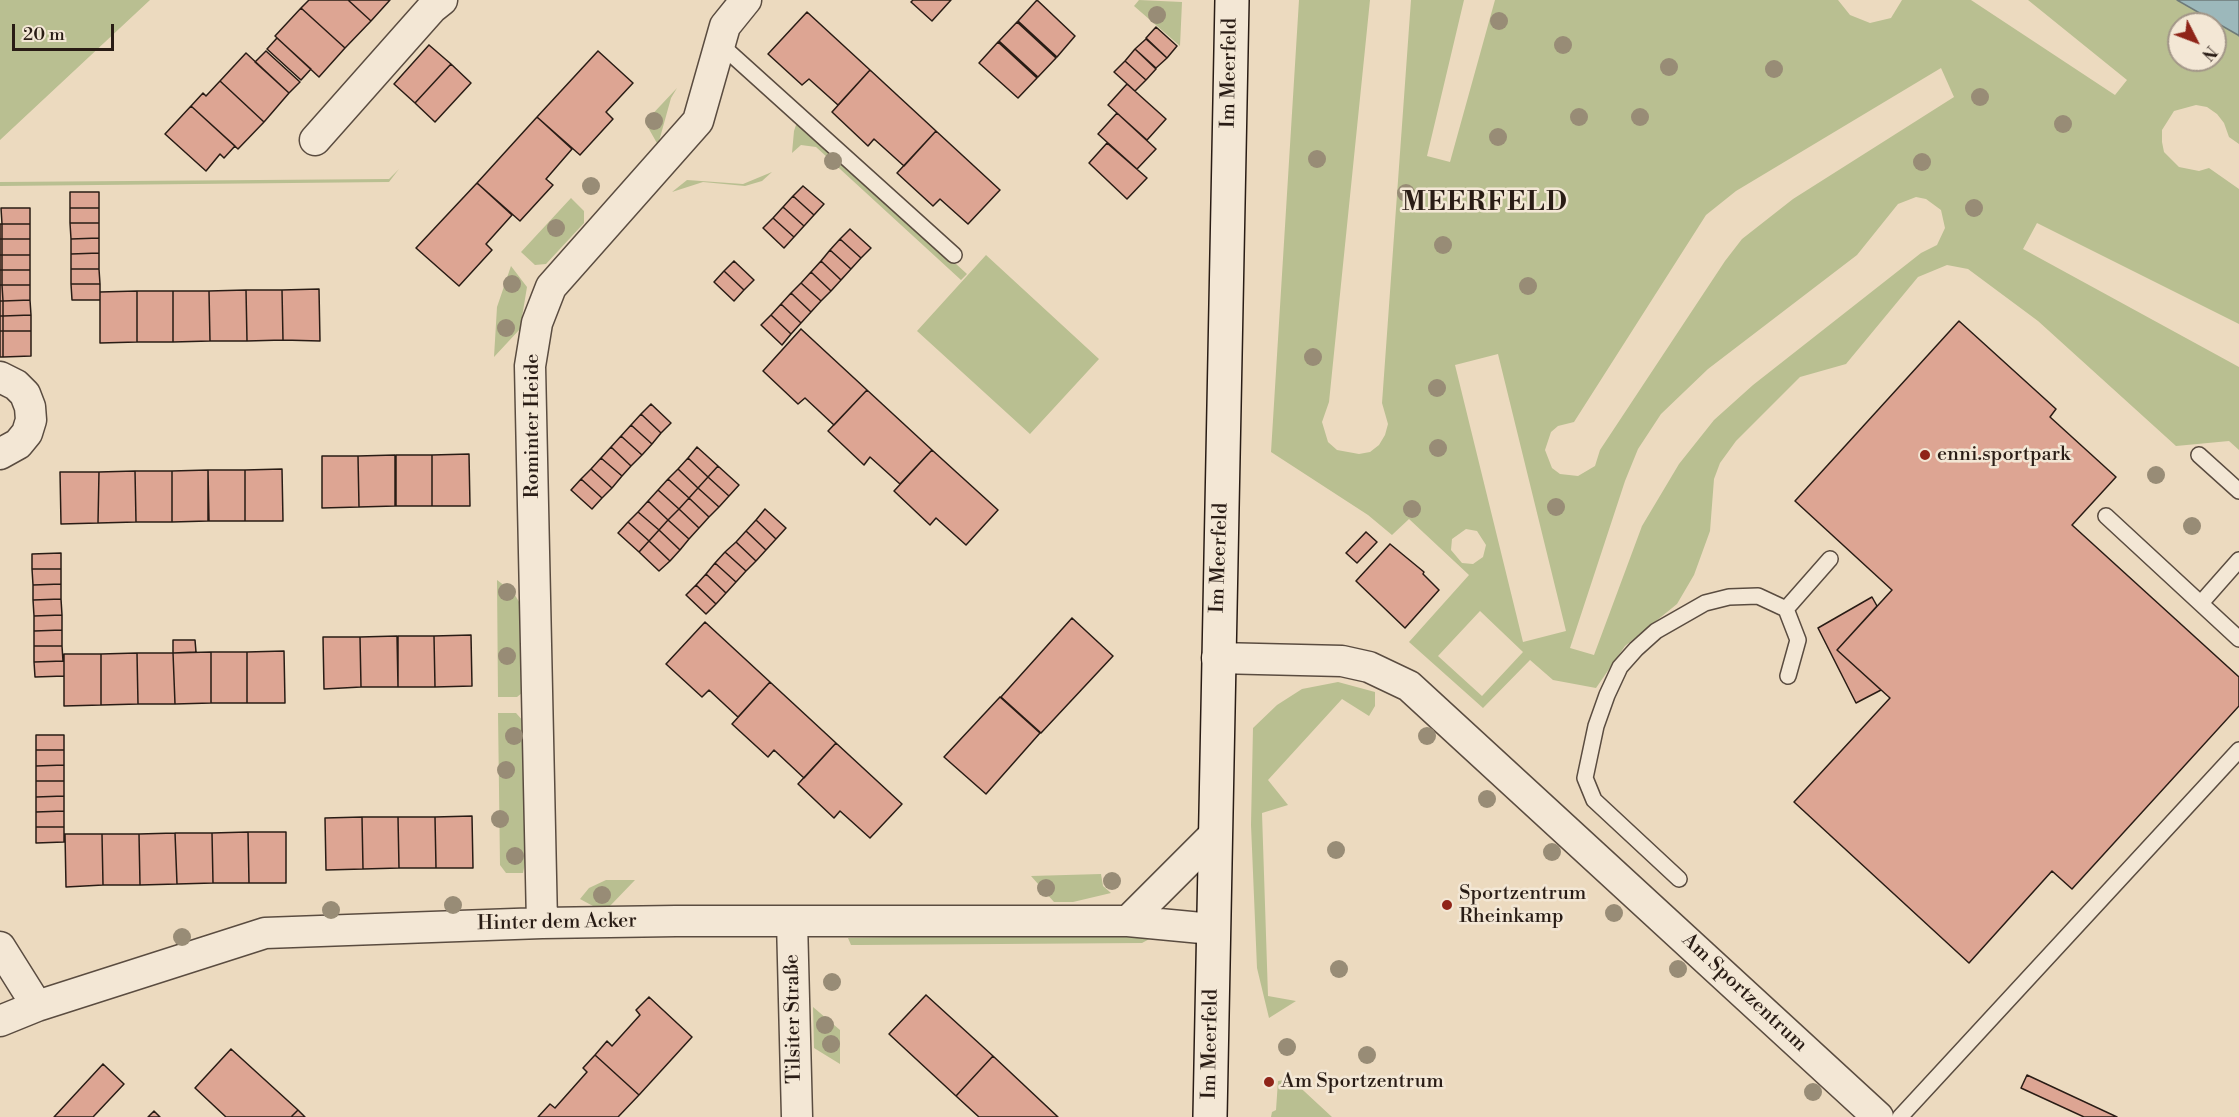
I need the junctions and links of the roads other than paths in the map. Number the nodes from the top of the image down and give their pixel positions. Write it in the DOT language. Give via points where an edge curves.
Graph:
graph roads {
  1 [pos="442,0"];
  2 [pos="746,0"];
  3 [pos="1232,0"];
  4 [pos="720,44"];
  5 [pos="315,140"];
  6 [pos="954,255"];
  7 [pos="0,377"];
  8 [pos="0,454"];
  9 [pos="2199,455"];
  10 [pos="2239,491"];
  11 [pos="2106,516"];
  12 [pos="1830,559"];
  13 [pos="2239,560"];
  14 [pos="2201,603"];
  15 [pos="1786,609"];
  16 [pos="2239,639"];
  17 [pos="1217,658"];
  18 [pos="1788,676"];
  19 [pos="2239,750"];
  20 [pos="1215,835"];
  21 [pos="1679,879"];
  22 [pos="792,921"];
  23 [pos="1128,921"];
  24 [pos="542,923"];
  25 [pos="1212,929"];
  26 [pos="0,947"];
  27 [pos="37,1006"];
  28 [pos="0,1021"];
  29 [pos="796,1117"];
  30 [pos="1210,1117"];
  31 [pos="1878,1117"];
  32 [pos="1900,1117"];
  1 -- 5 [label="street"];
  2 -- 4 [label="street, Rominter Heide" via="725,26"];
  3 -- 17 [label="street, Im Meerfeld"];
  4 -- 6 [label="lane"];
  4 -- 24 [label="street, Rominter Heide" via="698,121 551,287 537,323 530,366"];
  7 -- 8 [label="street" via="25,394 31,420 18,444"];
  9 -- 10 [label="lane"];
  11 -- 14 [label="lane"];
  12 -- 15 [label="lane"];
  13 -- 14 [label="lane"];
  14 -- 16 [label="lane"];
  15 -- 18 [label="lane" via="1798,640"];
  15 -- 21 [label="lane" via="1758,596 1705,603 1656,631 1636,649 1620,667 1607,695 1585,778 1594,800"];
  17 -- 20 [label="street, Im Meerfeld"];
  17 -- 31 [label="street, Am Sportzentrum" via="1342,662 1369,666 1409,686"];
  19 -- 32 [label="lane"];
  20 -- 23 [label="street"];
  20 -- 25 [label="street, Im Meerfeld"];
  22 -- 23 [label="street, Hinter dem Acker"];
  22 -- 24 [label="street, Hinter dem Acker"];
  22 -- 29 [label="street, Tilsiter Straße"];
  23 -- 25 [label="street, Hinter dem Acker"];
  24 -- 27 [label="street, Hinter dem Acker" via="265,933"];
  25 -- 30 [label="street, Im Meerfeld"];
  26 -- 27 [label="street"];
  27 -- 28 [label="street, Hinter dem Acker"];
}
